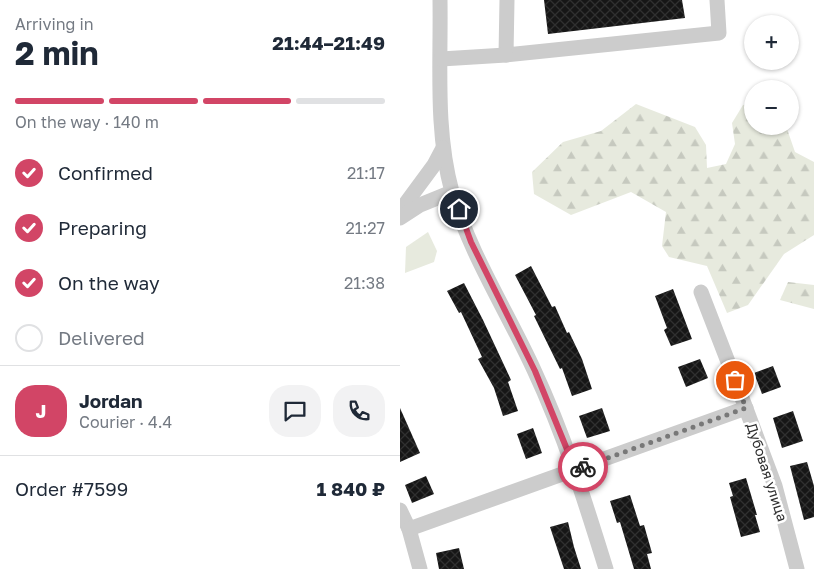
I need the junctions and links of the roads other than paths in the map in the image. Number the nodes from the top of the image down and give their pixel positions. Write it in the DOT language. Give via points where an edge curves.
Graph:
graph roads {
  1 [pos="440,0"];
  2 [pos="507,0"];
  3 [pos="717,0"];
  4 [pos="506,55"];
  5 [pos="440,59"];
  6 [pos="443,148"];
  7 [pos="452,192"];
  8 [pos="400,211"];
  9 [pos="400,218"];
  10 [pos="701,292"];
  11 [pos="746,408"];
  12 [pos="575,469"];
  13 [pos="400,510"];
  14 [pos="409,530"];
  15 [pos="420,569"];
  16 [pos="606,569"];
  17 [pos="797,569"];
  1 -- 5 [label="street"];
  2 -- 4 [label="street"];
  3 -- 4 [label="street" via="719,33"];
  4 -- 5 [label="street"];
  5 -- 6 [label="street"];
  6 -- 7 [label="street"];
  6 -- 8 [label="street"];
  7 -- 9 [label="street" via="420,205"];
  7 -- 12 [label="street" via="471,242 535,371"];
  10 -- 11 [label="street, Дубовая улица"];
  11 -- 12 [label="street"];
  11 -- 17 [label="street, Дубовая улица" via="775,486"];
  12 -- 14 [label="street"];
  12 -- 16 [label="street"];
  13 -- 14 [label="street"];
  14 -- 15 [label="street"];
}
